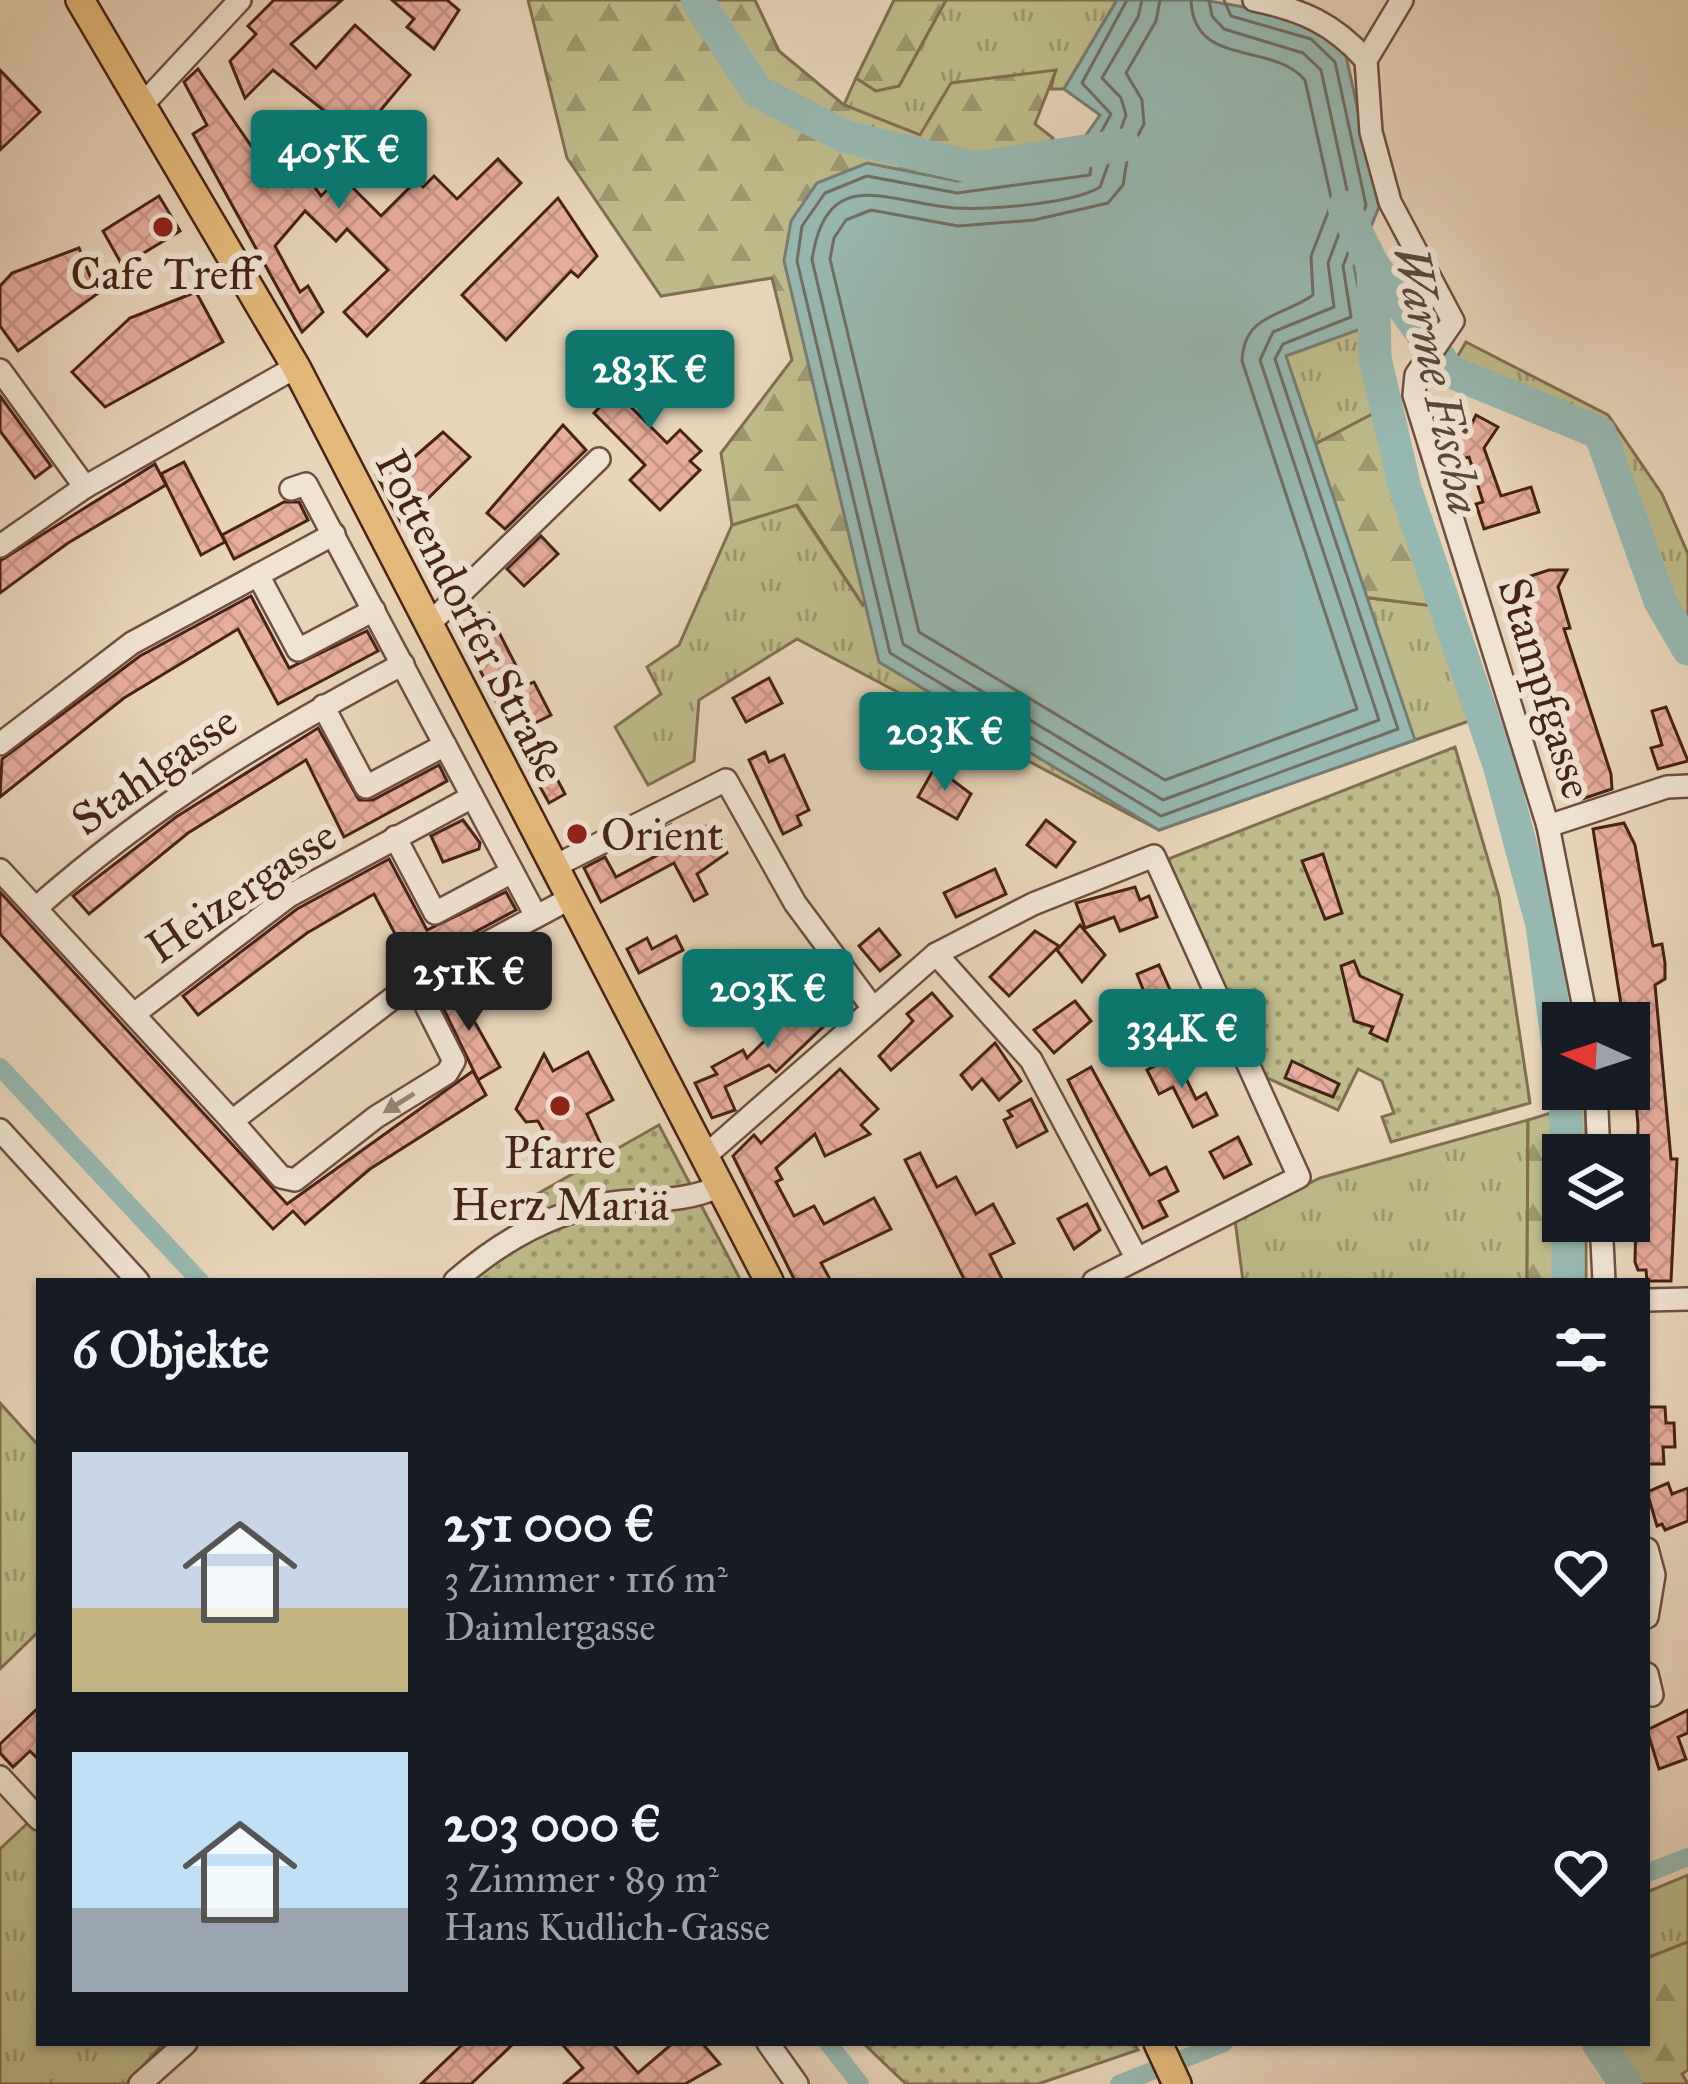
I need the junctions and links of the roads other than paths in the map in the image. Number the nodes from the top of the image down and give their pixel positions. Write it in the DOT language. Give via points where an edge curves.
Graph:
graph roads {
  1 [pos="80,0"];
  2 [pos="240,0"];
  3 [pos="1254,0"];
  4 [pos="1402,0"];
  5 [pos="1366,60"];
  6 [pos="145,102"];
  7 [pos="296,367"];
  8 [pos="0,370"];
  9 [pos="599,459"];
  10 [pos="85,487"];
  11 [pos="291,489"];
  12 [pos="334,534"];
  13 [pos="0,547"];
  14 [pos="258,574"];
  15 [pos="374,610"];
  16 [pos="428,625"];
  17 [pos="403,664"];
  18 [pos="323,706"];
  19 [pos="0,744"];
  20 [pos="446,745"];
  21 [pos="1688,786"];
  22 [pos="472,797"];
  23 [pos="1548,826"];
  24 [pos="395,837"];
  25 [pos="553,867"];
  26 [pos="0,870"];
  27 [pos="512,872"];
  28 [pos="569,899"];
  29 [pos="36,908"];
  30 [pos="536,916"];
  31 [pos="936,954"];
  32 [pos="414,982"];
  33 [pos="1583,1002"];
  34 [pos="872,1007"];
  35 [pos="134,1014"];
  36 [pos="232,1121"];
  37 [pos="0,1130"];
  38 [pos="704,1156"];
  39 [pos="720,1186"];
  40 [pos="1602,1242"];
  41 [pos="1137,1259"];
  42 [pos="134,1278"];
  43 [pos="458,1278"];
  44 [pos="767,1278"];
  45 [pos="1100,1278"];
  46 [pos="1604,1278"];
  47 [pos="1688,1299"];
  48 [pos="1650,1300"];
  49 [pos="1650,1560"];
  50 [pos="1650,1599"];
  51 [pos="0,1778"];
  52 [pos="36,1816"];
  53 [pos="183,2046"];
  54 [pos="770,2046"];
  55 [pos="1160,2047"];
  56 [pos="140,2084"];
  57 [pos="797,2084"];
  58 [pos="1177,2084"];
  1 -- 6 [label="main road, Pottendorfer Straße"];
  2 -- 6 [label="street"];
  3 -- 5 [label="street" via="1310,14 1342,32"];
  4 -- 5 [label="street"];
  5 -- 23 [label="street, Stampfgasse" via="1371,132 1390,202 1448,328 1416,375 1414,395"];
  6 -- 7 [label="main road, Pottendorfer Straße"];
  7 -- 10 [label="street"];
  7 -- 16 [label="main road, Pottendorfer Straße"];
  8 -- 10 [label="street"];
  9 -- 16 [label="street"];
  10 -- 13 [label="street"];
  11 -- 12 [label="street, Pottendorfer Straße" via="306,484"];
  12 -- 14 [label="street"];
  12 -- 15 [label="street, Pottendorfer Straße"];
  14 -- 15 [label="street" via="298,650"];
  14 -- 19 [label="street" via="132,644"];
  15 -- 17 [label="street, Pottendorfer Straße"];
  16 -- 25 [label="main road, Pottendorfer Straße"];
  17 -- 18 [label="street, Stahlgasse"];
  17 -- 20 [label="street, Pottendorfer Straße"];
  18 -- 20 [label="street" via="366,787"];
  18 -- 29 [label="street, Stahlgasse" via="117,836"];
  20 -- 22 [label="street, Pottendorfer Straße"];
  21 -- 23 [label="street"];
  22 -- 24 [label="street, Heizergasse"];
  22 -- 27 [label="street, Pottendorfer Straße"];
  23 -- 33 [label="street, Stampfgasse"];
  24 -- 27 [label="street, Heizergasse" via="435,913"];
  24 -- 35 [label="street, Heizergasse" via="290,896"];
  25 -- 28 [label="main road, Pottendorfer Straße"];
  25 -- 34 [label="street" via="726,780 794,903"];
  26 -- 29 [label="street"];
  27 -- 30 [label="street, Pottendorfer Straße"];
  28 -- 30 [label="street"];
  28 -- 38 [label="main road, Pottendorfer Straße"];
  29 -- 35 [label="street"];
  30 -- 32 [label="street"];
  31 -- 34 [label="street"];
  31 -- 41 [label="street" via="1030,1060"];
  31 -- 41 [label="street" via="1154,856 1298,1177"];
  32 -- 36 [label="street"];
  32 -- 36 [label="street, one-way" via="454,1061 447,1073 295,1180 281,1177"];
  34 -- 38 [label="street"];
  35 -- 36 [label="street"];
  37 -- 42 [label="street"];
  38 -- 39 [label="main road, Pottendorfer Straße"];
  39 -- 43 [label="street" via="674,1201 616,1202 535,1227"];
  39 -- 44 [label="main road, Pottendorfer Straße"];
  40 -- 46 [label="street"];
  41 -- 45 [label="street"];
  47 -- 48 [label="street"];
  49 -- 50 [label="street"];
  51 -- 52 [label="street"];
  53 -- 56 [label="street"];
  54 -- 57 [label="street"];
  55 -- 58 [label="main road"];
}
